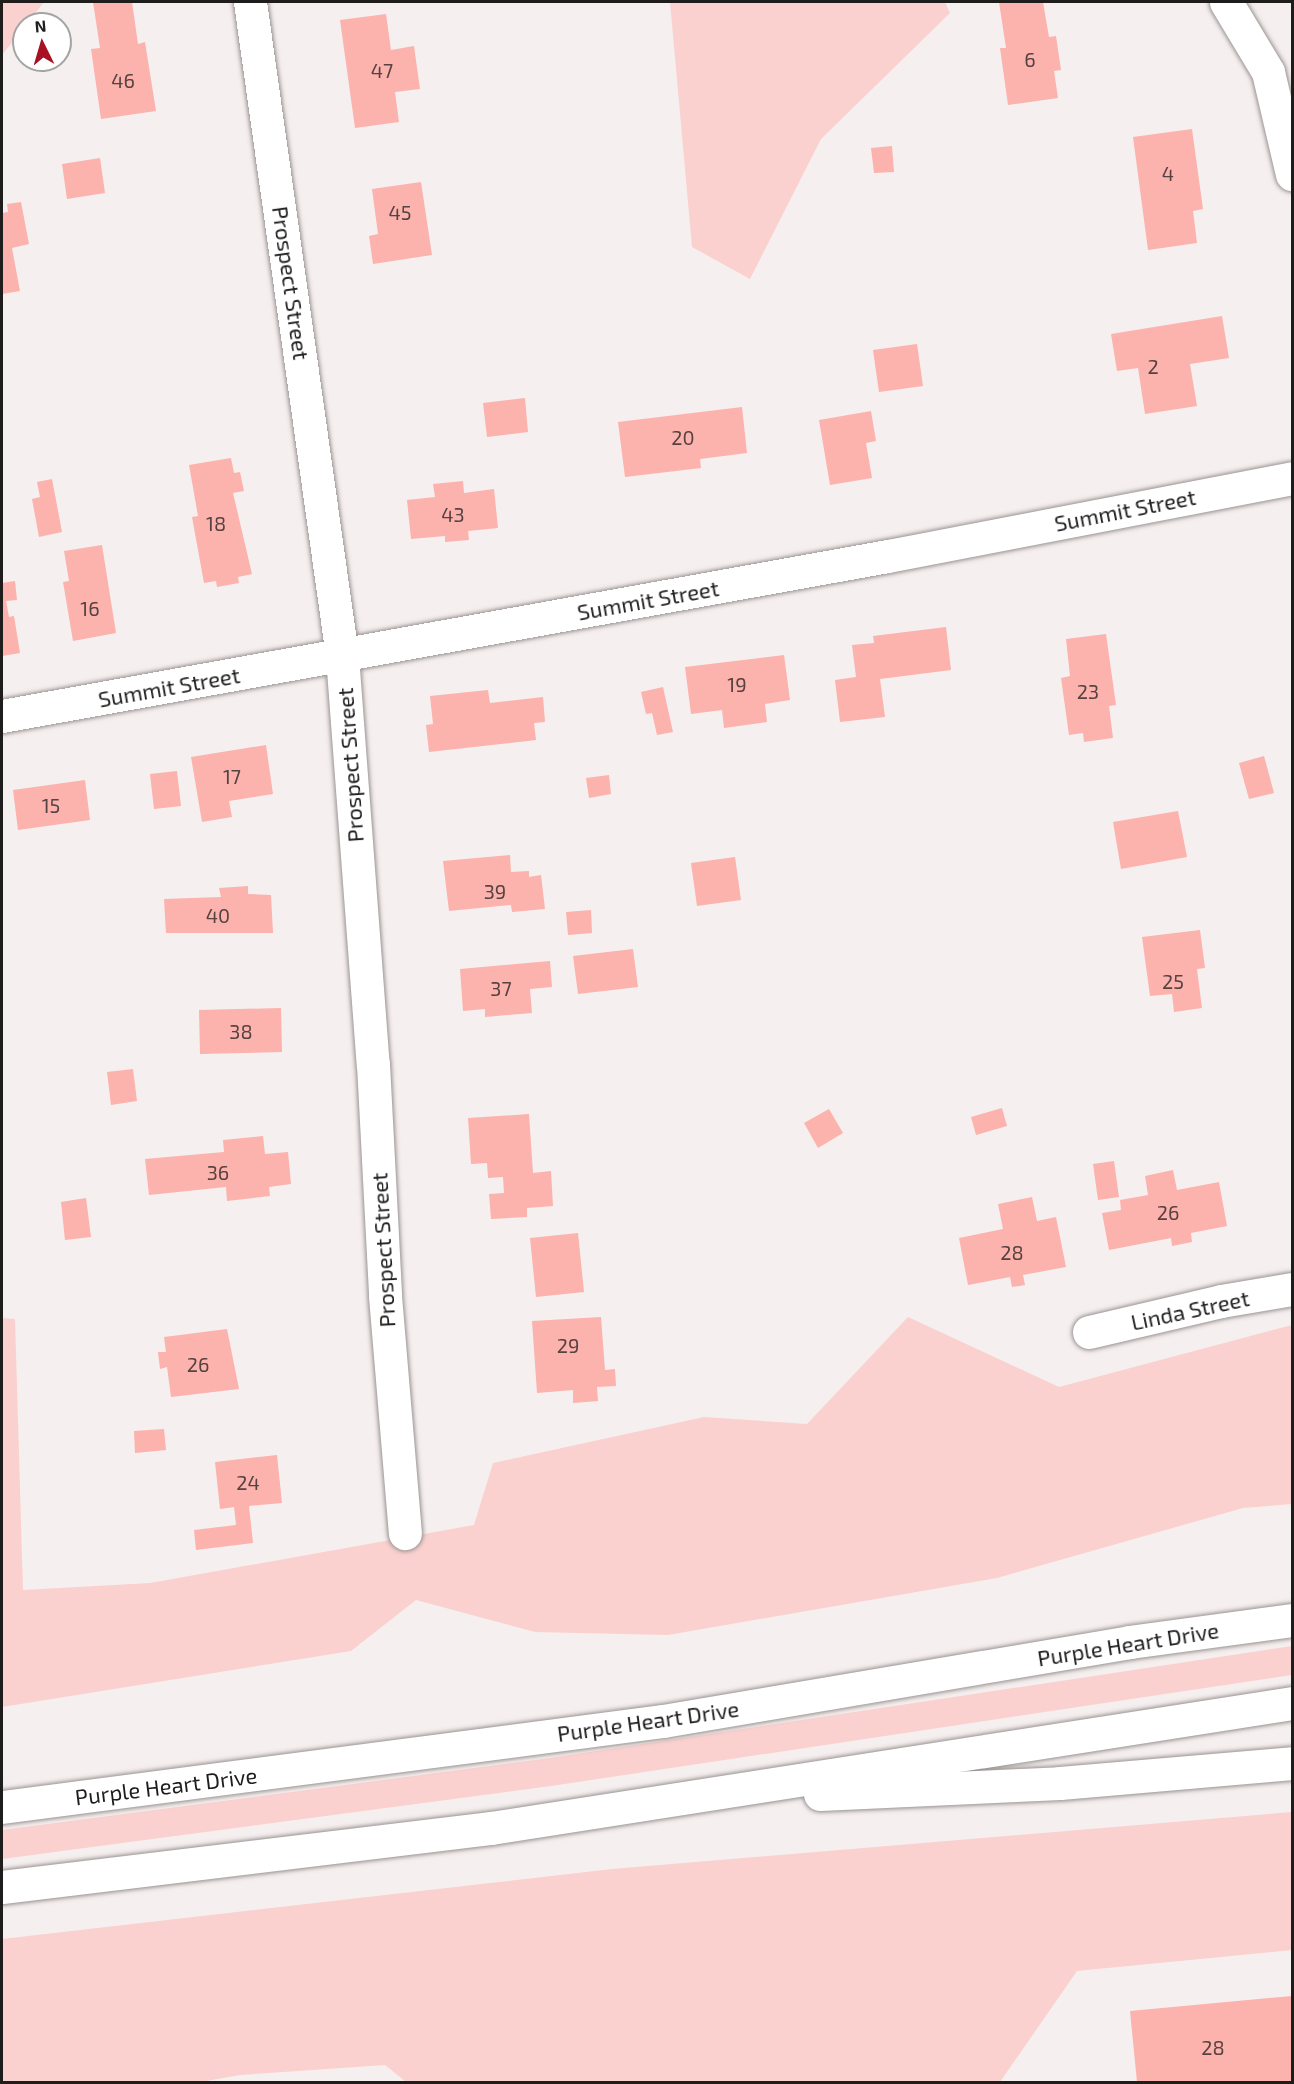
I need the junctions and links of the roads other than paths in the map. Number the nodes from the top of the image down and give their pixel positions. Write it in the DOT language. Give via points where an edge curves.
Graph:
graph roads {
  1 [pos="250,2"];
  2 [pos="1226,2"];
  3 [pos="1293,174"];
  4 [pos="1293,478"];
  5 [pos="342,656"];
  6 [pos="2,716"];
  7 [pos="1293,1289"];
  8 [pos="1089,1332"];
  9 [pos="405,1533"];
  10 [pos="1283,1620"];
  11 [pos="1293,1703"];
  12 [pos="1293,1762"];
  13 [pos="633,1805"];
  14 [pos="2,1808"];
  15 [pos="2,1887"];
  1 -- 5 [label="street, Prospect Street"];
  2 -- 3 [label="street" via="1268,72"];
  4 -- 5 [label="street, Summit Street"];
  5 -- 6 [label="street, Summit Street"];
  5 -- 9 [label="street, Prospect Street"];
  7 -- 8 [label="street, Linda Street" via="1221,1301"];
  10 -- 14 [label="street, Purple Heart Drive" via="663,1721"];
  11 -- 13 [label="street"];
  12 -- 13 [label="street" via="1060,1784"];
  13 -- 15 [label="street" via="491,1828"];
}
